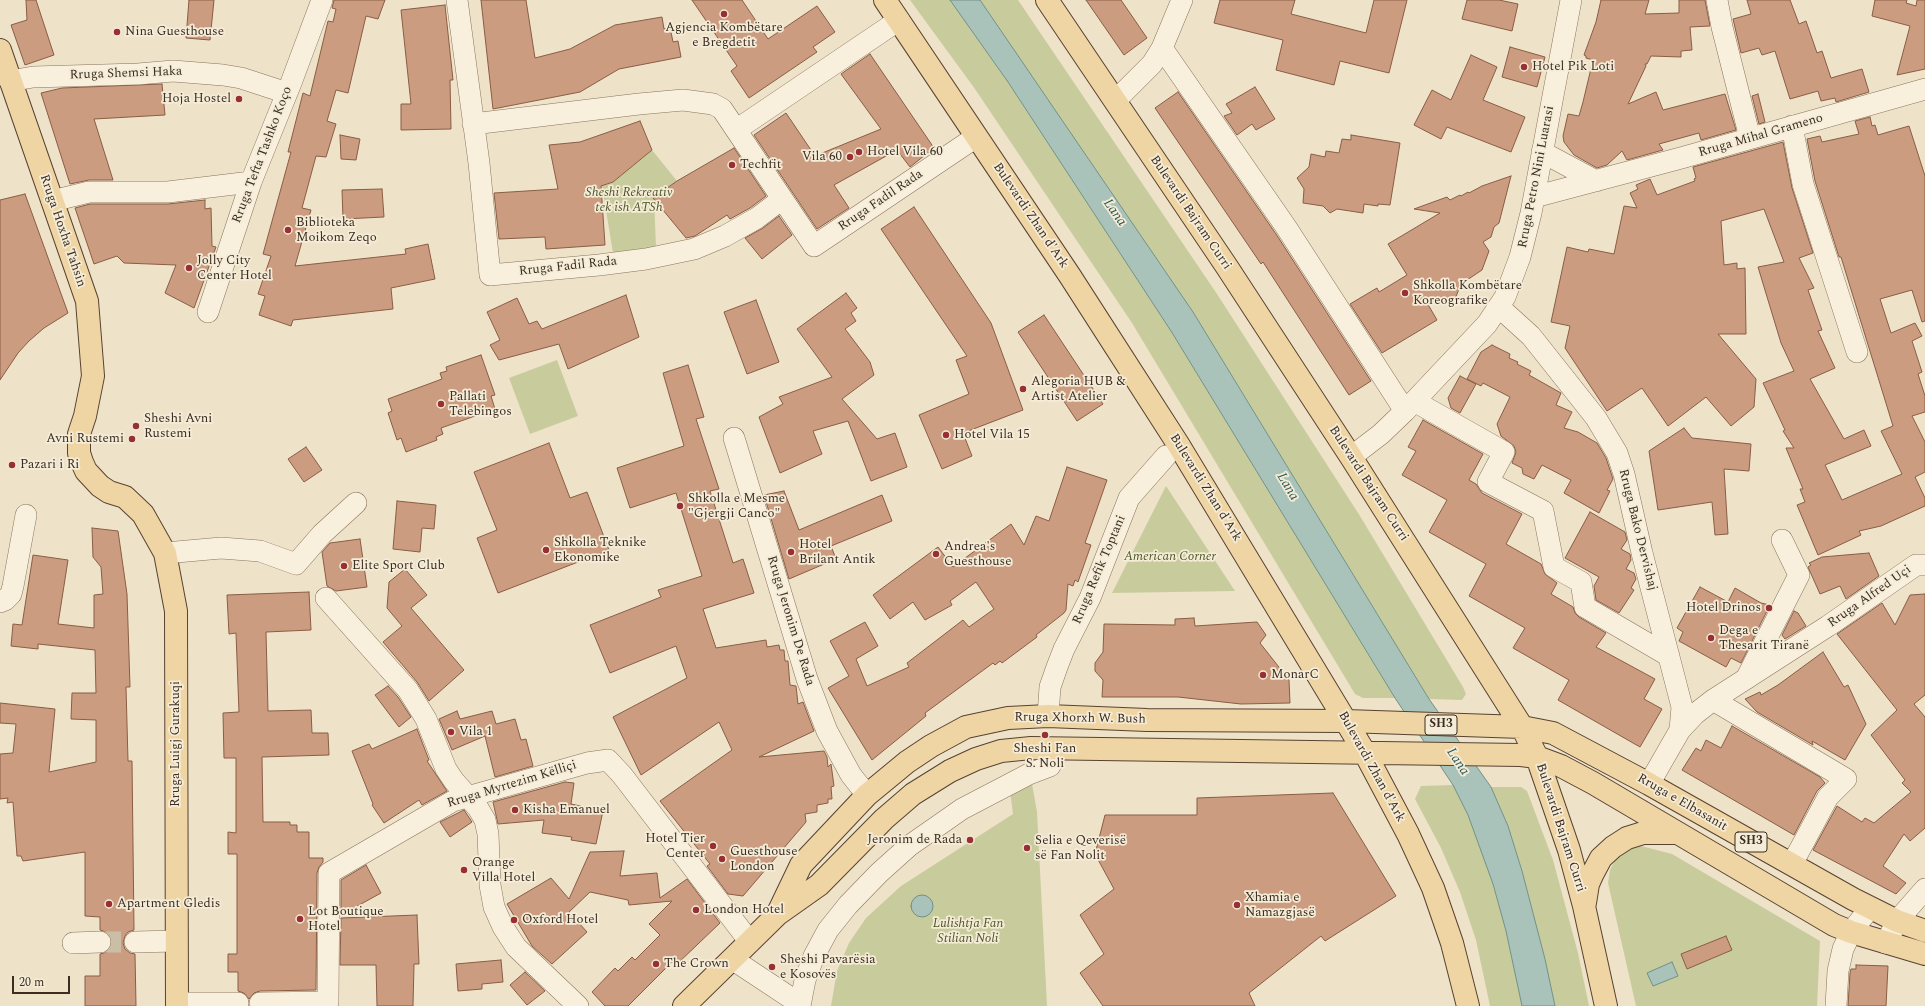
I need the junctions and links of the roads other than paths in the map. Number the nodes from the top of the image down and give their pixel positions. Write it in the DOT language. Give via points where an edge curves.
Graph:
graph roads {
  1 [pos="322,0"];
  2 [pos="458,0"];
  3 [pos="885,0"];
  4 [pos="1047,0"];
  5 [pos="1182,0"];
  6 [pos="1571,0"];
  7 [pos="1717,0"];
  8 [pos="899,20"];
  9 [pos="1162,48"];
  10 [pos="0,50"];
  11 [pos="10,81"];
  12 [pos="1925,89"];
  13 [pos="287,93"];
  14 [pos="1115,101"];
  15 [pos="473,124"];
  16 [pos="1792,126"];
  17 [pos="736,130"];
  18 [pos="976,137"];
  19 [pos="1750,138"];
  20 [pos="1542,152"];
  21 [pos="1596,181"];
  22 [pos="251,182"];
  23 [pos="1534,197"];
  24 [pos="782,199"];
  25 [pos="52,201"];
  26 [pos="1499,308"];
  27 [pos="208,312"];
  28 [pos="1857,352"];
  29 [pos="1410,406"];
  30 [pos="734,438"];
  31 [pos="1166,456"];
  32 [pos="1352,457"];
  33 [pos="125,496"];
  34 [pos="356,503"];
  35 [pos="26,515"];
  36 [pos="1782,540"];
  37 [pos="165,553"];
  38 [pos="1925,565"];
  39 [pos="326,598"];
  40 [pos="0,602"];
  41 [pos="1669,656"];
  42 [pos="1746,680"];
  43 [pos="1713,700"];
  44 [pos="1048,716"];
  45 [pos="1346,721"];
  46 [pos="1522,727"];
  47 [pos="1680,730"];
  48 [pos="1365,753"];
  49 [pos="1537,757"];
  50 [pos="1050,766"];
  51 [pos="1649,784"];
  52 [pos="867,795"];
  53 [pos="467,796"];
  54 [pos="1677,834"];
  55 [pos="1792,864"];
  56 [pos="1925,889"];
  57 [pos="1584,906"];
  58 [pos="1870,908"];
  59 [pos="778,914"];
  60 [pos="1898,920"];
  61 [pos="1925,931"];
  62 [pos="1851,932"];
  63 [pos="176,941"];
  64 [pos="100,942"];
  65 [pos="134,942"];
  66 [pos="750,942"];
  67 [pos="73,943"];
  68 [pos="1886,943"];
  69 [pos="1925,954"];
  70 [pos="732,959"];
  71 [pos="260,1002"];
  72 [pos="238,1003"];
  73 [pos="177,1004"];
  74 [pos="800,1005"];
  75 [pos="578,1006"];
  76 [pos="684,1006"];
  77 [pos="1468,1006"];
  78 [pos="1606,1006"];
  79 [pos="1836,1006"];
  1 -- 13 [label="street, Rruga Tefta Tashko Koço"];
  2 -- 15 [label="street, Rruga Fadil Rada"];
  3 -- 8 [label="main road, Bulevardi Zhan d'Ark"];
  4 -- 14 [label="main road, Bulevardi Bajram Curri"];
  5 -- 9 [label="street"];
  6 -- 20 [label="street, Rruga Petro Nini Luarasi"];
  7 -- 19 [label="street"];
  8 -- 17 [label="street"];
  8 -- 18 [label="main road, Bulevardi Zhan d'Ark"];
  9 -- 14 [label="street" via="1143,75"];
  9 -- 29 [label="street"];
  10 -- 11 [label="main road, Rruga Hoxha Tahsin"];
  11 -- 13 [label="street, Rruga Shemsi Haka" via="33,77 173,71 235,77"];
  11 -- 25 [label="main road, Rruga Hoxha Tahsin"];
  12 -- 16 [label="street, Rruga Mihal Grameno"];
  13 -- 22 [label="street, Rruga Tefta Tashko Koço"];
  14 -- 32 [label="main road, Bulevardi Bajram Curri"];
  15 -- 17 [label="street, Rruga Fadil Rada" via="683,100 714,104 722,110"];
  15 -- 24 [label="street, Rruga Fadil Rada" via="490,275 599,265 694,249 725,236 757,218"];
  16 -- 19 [label="street, Rruga Mihal Grameno"];
  16 -- 28 [label="street" via="1803,184"];
  17 -- 24 [label="street, Rruga Fadil Rada"];
  18 -- 24 [label="street, Rruga Fadil Rada" via="814,246"];
  18 -- 45 [label="main road, Bulevardi Zhan d'Ark" via="1070,276 1178,444"];
  19 -- 21 [label="street, Rruga Mihal Grameno"];
  20 -- 21 [label="street"];
  20 -- 23 [label="street, Rruga Petro Nini Luarasi"];
  21 -- 23 [label="street, Rruga Mihal Grameno"];
  22 -- 25 [label="street" via="168,192 89,192"];
  22 -- 27 [label="street, Rruga Tefta Tashko Koço"];
  23 -- 26 [label="street, Rruga Petro Nini Luarasi" via="1514,278"];
  25 -- 33 [label="main road, Rruga Hoxha Tahsin" via="87,301 93,376 79,434 79,453 86,471 100,486 109,492"];
  26 -- 29 [label="street, Rruga Petro Nini Luarasi"];
  26 -- 41 [label="street, Rruga Bako Dervishaj" via="1531,336 1558,369 1596,418 1617,453"];
  29 -- 32 [label="street, Rruga Petro Nini Luarasi"];
  29 -- 41 [label="street" via="1504,452 1488,482 1543,511 1554,567 1580,582 1585,607"];
  30 -- 52 [label="street, Rruga Jeronim De Rada" via="807,679 827,731 852,775"];
  31 -- 44 [label="street, Rruga Refik Toptani" via="1129,498 1090,598 1057,667 1050,687"];
  32 -- 46 [label="main road, Bulevardi Bajram Curri"];
  33 -- 37 [label="main road, Rruga Luigj Gurakuqi" via="143,514"];
  34 -- 37 [label="street" via="322,534 296,564 260,551 221,548"];
  35 -- 40 [label="street" via="13,586 10,594"];
  36 -- 42 [label="street" via="1799,575"];
  37 -- 63 [label="main road, Rruga Luigj Gurakuqi" via="176,611"];
  38 -- 42 [label="street, Rruga Alfred Uçi" via="1916,565"];
  39 -- 53 [label="street" via="408,690 426,719 446,769"];
  41 -- 47 [label="street, Rruga Bako Dervishaj" via="1682,707"];
  42 -- 43 [label="street, Rruga Alfred Uçi"];
  43 -- 47 [label="street, Rruga Alfred Uçi"];
  43 -- 55 [label="street" via="1846,779 1828,797"];
  44 -- 45 [label="main road, Rruga Xhorxh W. Bush" via="1147,720"];
  44 -- 52 [label="main road, Rruga Xhorxh W. Bush" via="1008,718 966,727 907,762"];
  45 -- 46 [label="main road, SH3"];
  45 -- 48 [label="main road, Bulevardi Zhan d'Ark"];
  46 -- 49 [label="main road, Bulevardi Bajram Curri"];
  46 -- 51 [label="main road, Rruga e Elbasanit / SH3" via="1553,733"];
  47 -- 51 [label="street, Rruga Bako Dervishaj"];
  48 -- 49 [label="main road, SH3" via="1510,754"];
  48 -- 59 [label="main road, Rruga Xhorxh W. Bush" via="1049,747 989,754 950,771 913,794 884,819 820,885"];
  48 -- 77 [label="main road, Bulevardi Zhan d'Ark" via="1433,888 1452,943"];
  49 -- 54 [label="main road, SH3" via="1589,781"];
  49 -- 57 [label="main road, Bulevardi Bajram Curri" via="1565,837"];
  50 -- 74 [label="street" via="1028,774 962,809 909,846 879,873 828,930 810,968"];
  51 -- 55 [label="main road, Rruga e Elbasanit / SH3"];
  52 -- 59 [label="main road, Rruga Xhorxh W. Bush" via="801,866"];
  53 -- 66 [label="street, Rruga Myrtezim Këlliçi" via="587,763 608,760"];
  53 -- 71 [label="street, Rruga Myrtezim Këlliçi" via="440,807 329,873 328,1002"];
  53 -- 75 [label="street" via="485,820 490,884 494,907 503,927 516,947"];
  54 -- 57 [label="main road" via="1643,833 1627,838 1613,847 1601,858 1593,873"];
  54 -- 62 [label="main road, SH3"];
  55 -- 58 [label="main road, Rruga e Elbasanit / SH3"];
  56 -- 60 [label="street"];
  57 -- 78 [label="main road, Bulevardi Bajram Curri"];
  58 -- 60 [label="main road, Rruga e Elbasanit / SH3"];
  58 -- 62 [label="street"];
  59 -- 66 [label="main road, Rruga Xhorxh W. Bush"];
  60 -- 61 [label="main road, Rruga e Elbasanit / SH3"];
  60 -- 68 [label="street"];
  62 -- 68 [label="main road, SH3"];
  62 -- 79 [label="street" via="1839,964"];
  63 -- 65 [label="street"];
  63 -- 73 [label="main road, Rruga Luigj Gurakuqi"];
  64 -- 67 [label="street"];
  66 -- 70 [label="main road, Rruga Xhorxh W. Bush"];
  68 -- 69 [label="main road, SH3"];
  70 -- 74 [label="street"];
  70 -- 76 [label="main road, Rruga Xhorxh W. Bush"];
  72 -- 73 [label="street"];
}
